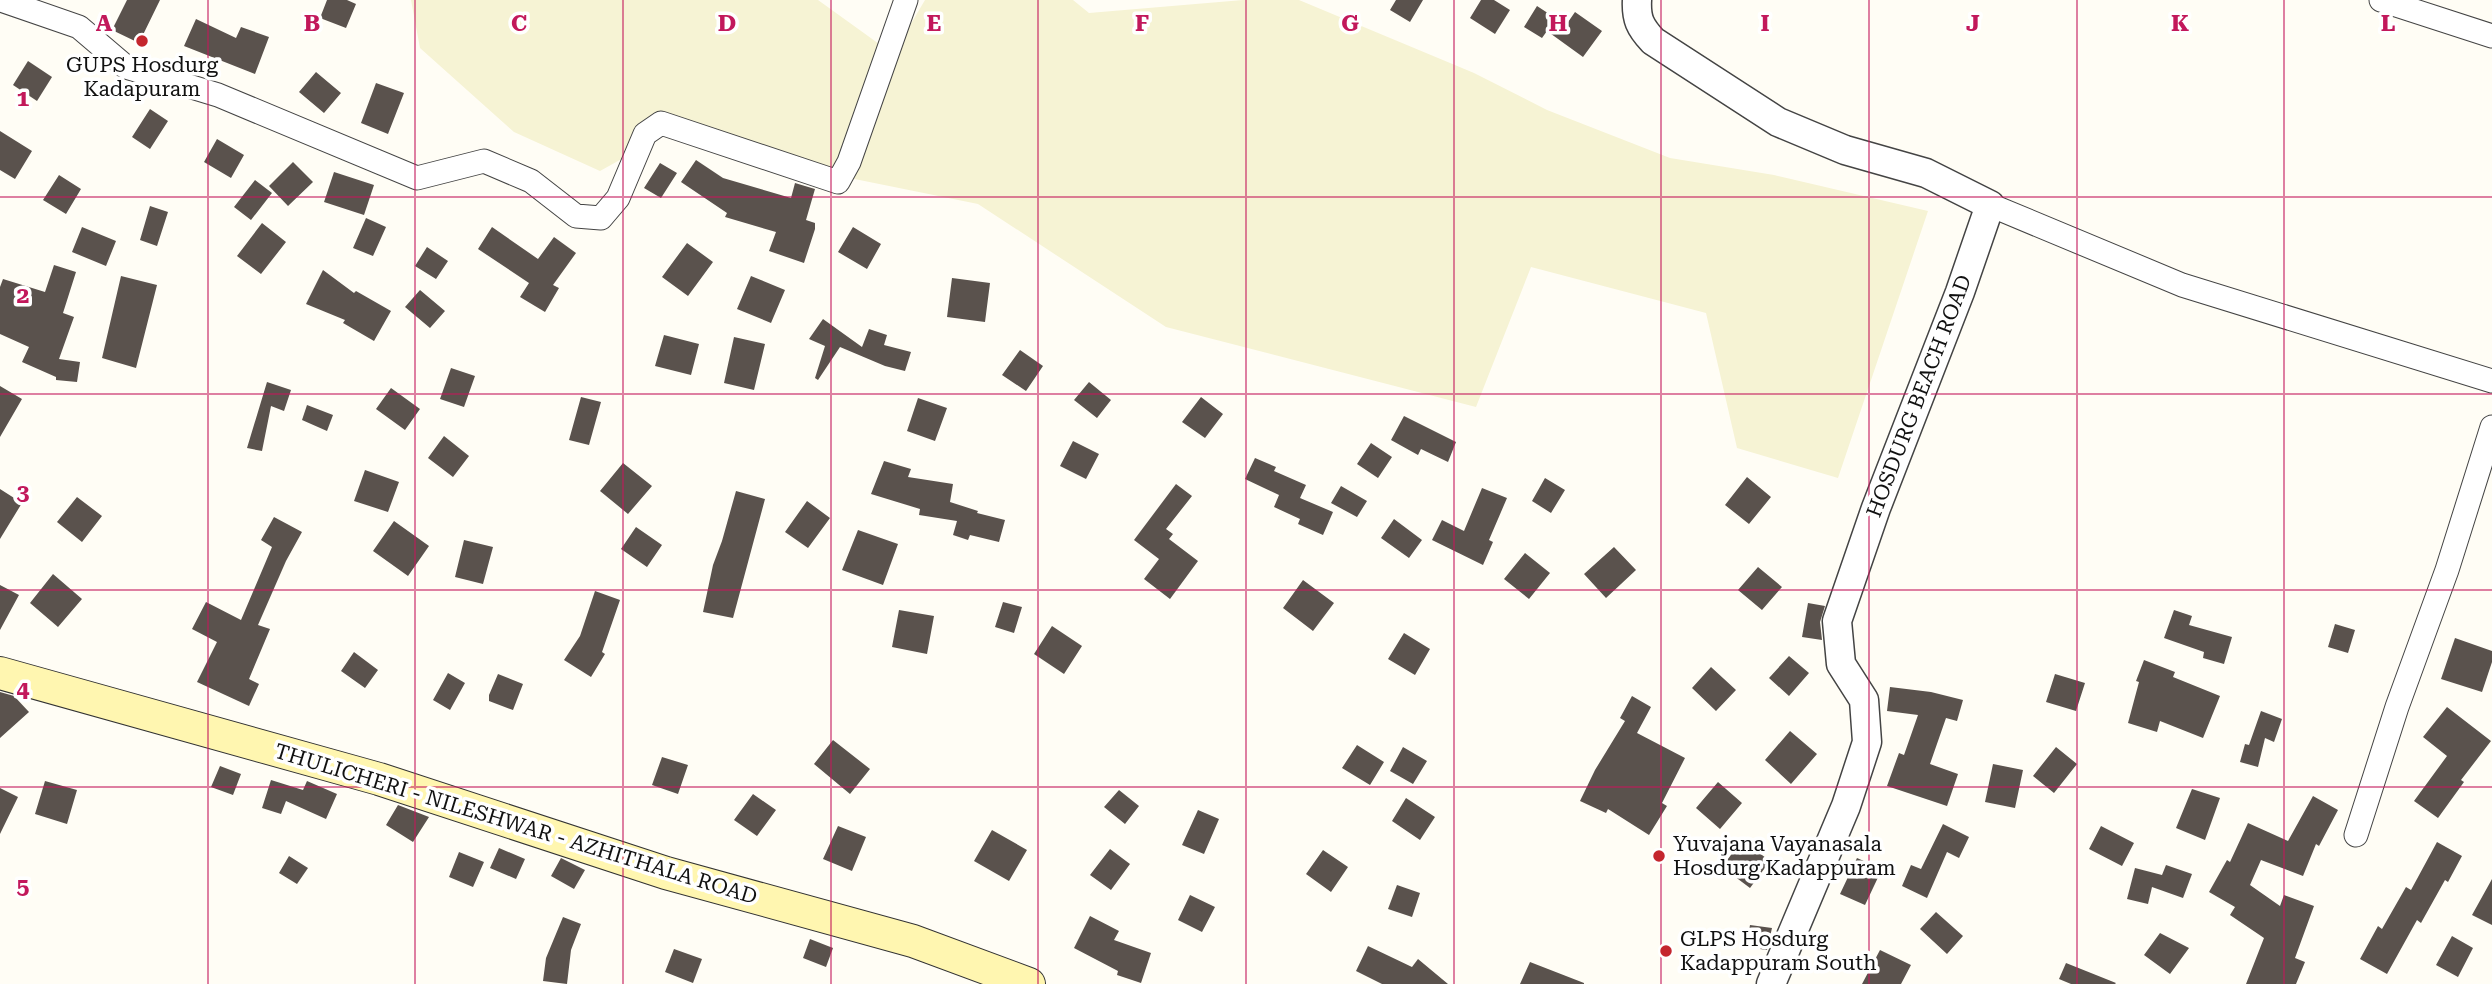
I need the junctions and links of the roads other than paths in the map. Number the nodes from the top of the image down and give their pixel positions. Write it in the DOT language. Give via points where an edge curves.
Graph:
graph roads {
  1 [pos="1,0"];
  2 [pos="906,0"];
  3 [pos="1637,0"];
  4 [pos="2381,0"];
  5 [pos="2492,36"];
  6 [pos="1990,205"];
  7 [pos="2492,381"];
  8 [pos="2492,427"];
  9 [pos="0,673"];
  10 [pos="2356,835"];
  11 [pos="1029,984"];
  12 [pos="1771,984"];
  1 -- 2 [label="street" via="79,27 126,66 218,95 416,178 484,161 531,181 576,216 601,218 618,198 645,134 661,123 838,182"];
  3 -- 6 [label="street" via="1636,16 1653,41 1778,122 1845,150 1926,173"];
  4 -- 5 [label="street"];
  6 -- 7 [label="street" via="2182,285"];
  6 -- 12 [label="street, HOSDURG BEACH ROAD" via="1837,621 1841,664 1864,700 1867,742 1846,806"];
  8 -- 10 [label="street"];
  9 -- 11 [label="main road, THULICHERI - NILESHWAR - AZHITHALA ROAD" via="379,779 666,873 913,942"];
}
